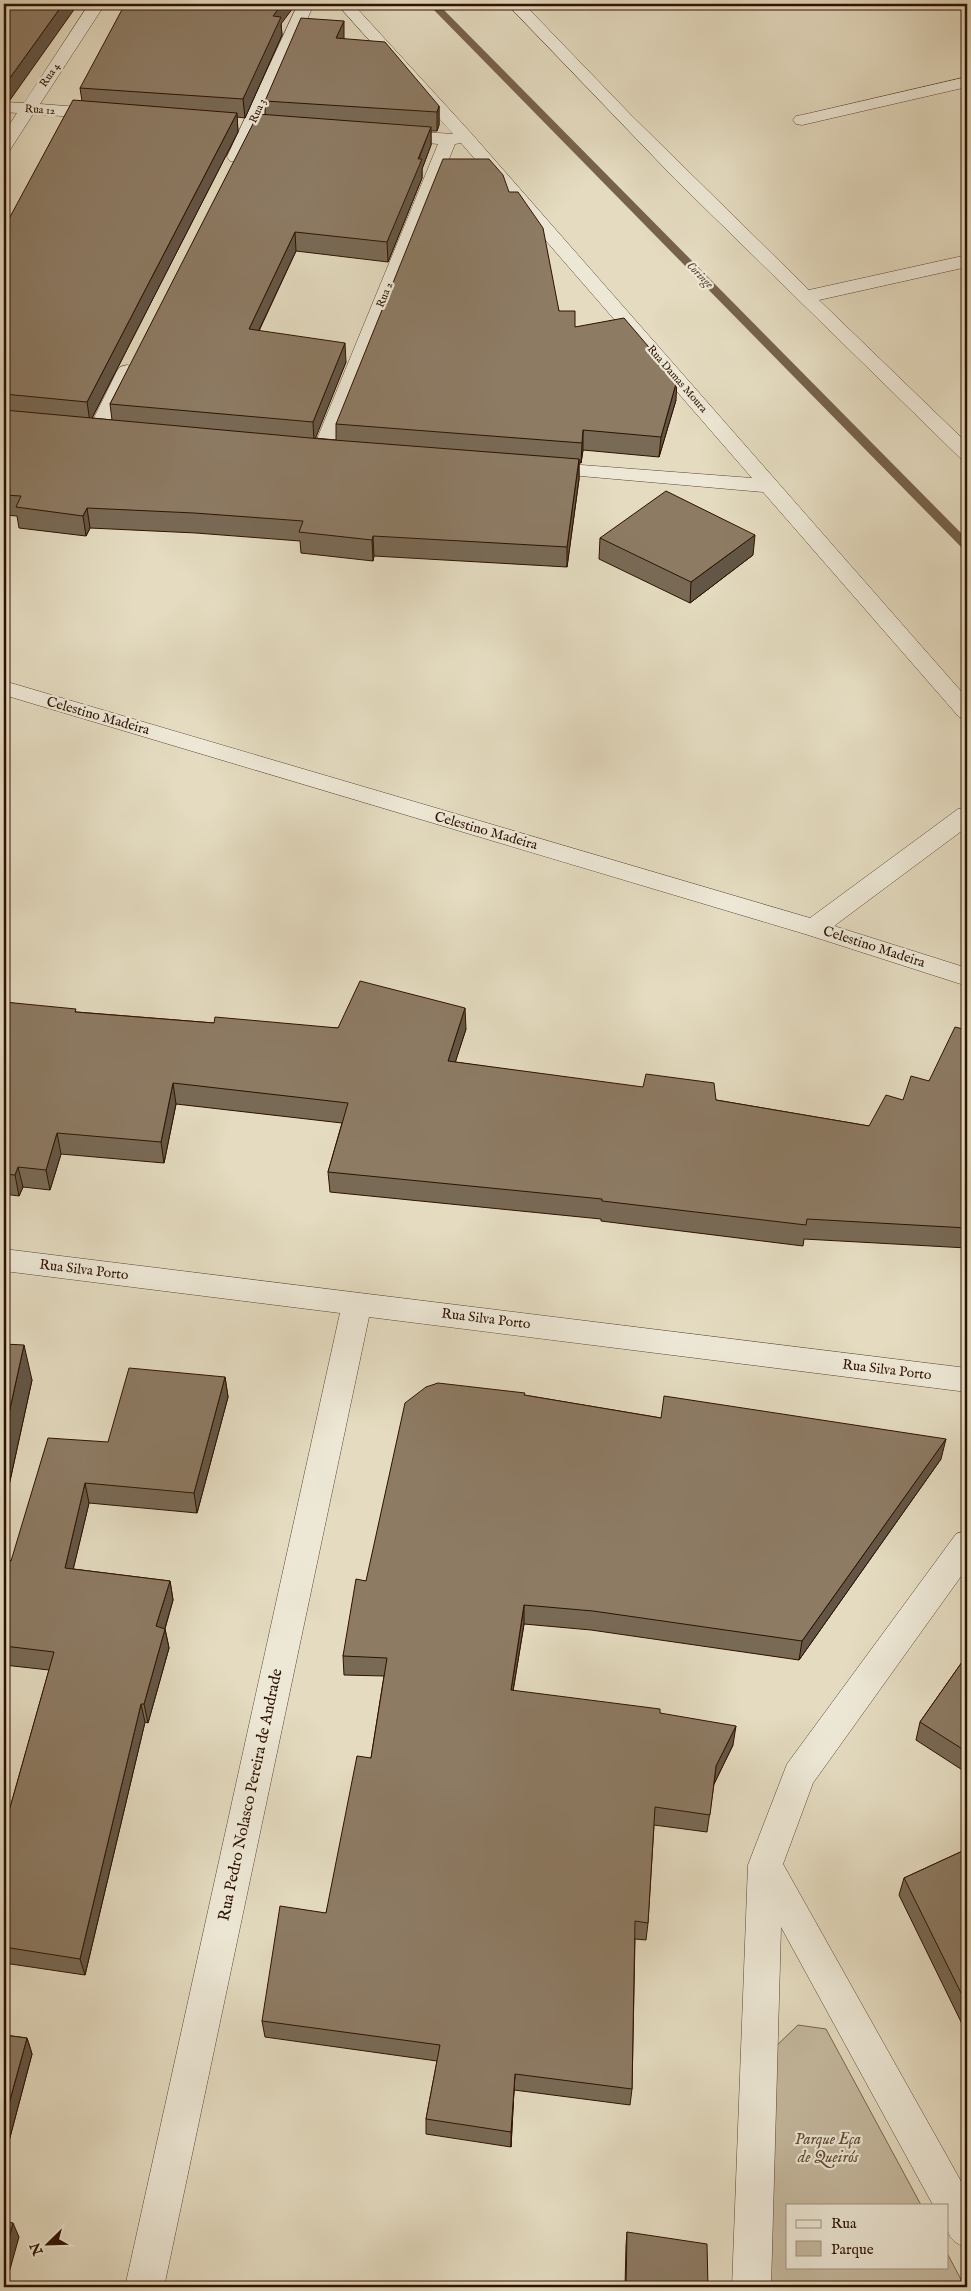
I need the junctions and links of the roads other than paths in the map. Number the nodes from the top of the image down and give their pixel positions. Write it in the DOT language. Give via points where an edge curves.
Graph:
graph roads {
  1 [pos="97,4"];
  2 [pos="306,4"];
  3 [pos="345,4"];
  4 [pos="515,4"];
  5 [pos="967,82"];
  6 [pos="4,107"];
  7 [pos="27,109"];
  8 [pos="125,115"];
  9 [pos="802,120"];
  10 [pos="233,122"];
  11 [pos="253,124"];
  12 [pos="272,125"];
  13 [pos="380,134"];
  14 [pos="456,138"];
  15 [pos="4,146"];
  16 [pos="226,176"];
  17 [pos="967,261"];
  18 [pos="805,297"];
  19 [pos="133,360"];
  20 [pos="98,430"];
  21 [pos="322,451"];
  22 [pos="967,454"];
  23 [pos="521,466"];
  24 [pos="770,486"];
  25 [pos="4,688"];
  26 [pos="967,712"];
  27 [pos="967,816"];
  28 [pos="814,928"];
  29 [pos="967,977"];
  30 [pos="4,1260"];
  31 [pos="357,1303"];
  32 [pos="967,1380"];
  33 [pos="967,1543"];
  34 [pos="765,1865"];
  35 [pos="967,2228"];
  36 [pos="145,2287"];
  37 [pos="751,2287"];
  1 -- 7 [label="street, Rua 4"];
  2 -- 11 [label="street, Rua 3"];
  3 -- 14 [label="street, Rua Damas Moura"];
  4 -- 18 [label="street"];
  5 -- 9 [label="street"];
  6 -- 7 [label="street, Rua 12"];
  7 -- 8 [label="street, Rua 12"];
  7 -- 15 [label="street, Rua 4"];
  10 -- 11 [label="street"];
  11 -- 12 [label="street"];
  11 -- 16 [label="street, Rua 3"];
  13 -- 14 [label="street"];
  14 -- 21 [label="street, Rua 2"];
  14 -- 24 [label="street, Rua Damas Moura"];
  17 -- 18 [label="street"];
  18 -- 22 [label="street"];
  19 -- 20 [label="street"];
  23 -- 24 [label="street"];
  24 -- 26 [label="street, Rua Damas Moura"];
  25 -- 28 [label="street, Celestino Madeira"];
  27 -- 28 [label="street"];
  28 -- 29 [label="street, Celestino Madeira"];
  30 -- 31 [label="street, Rua Silva Porto"];
  31 -- 32 [label="street, Rua Silva Porto"];
  31 -- 36 [label="street, Rua Pedro Nolasco Pereira de Andrade"];
  33 -- 34 [label="street" via="799,1775"];
  34 -- 35 [label="street"];
  34 -- 37 [label="street"];
}
